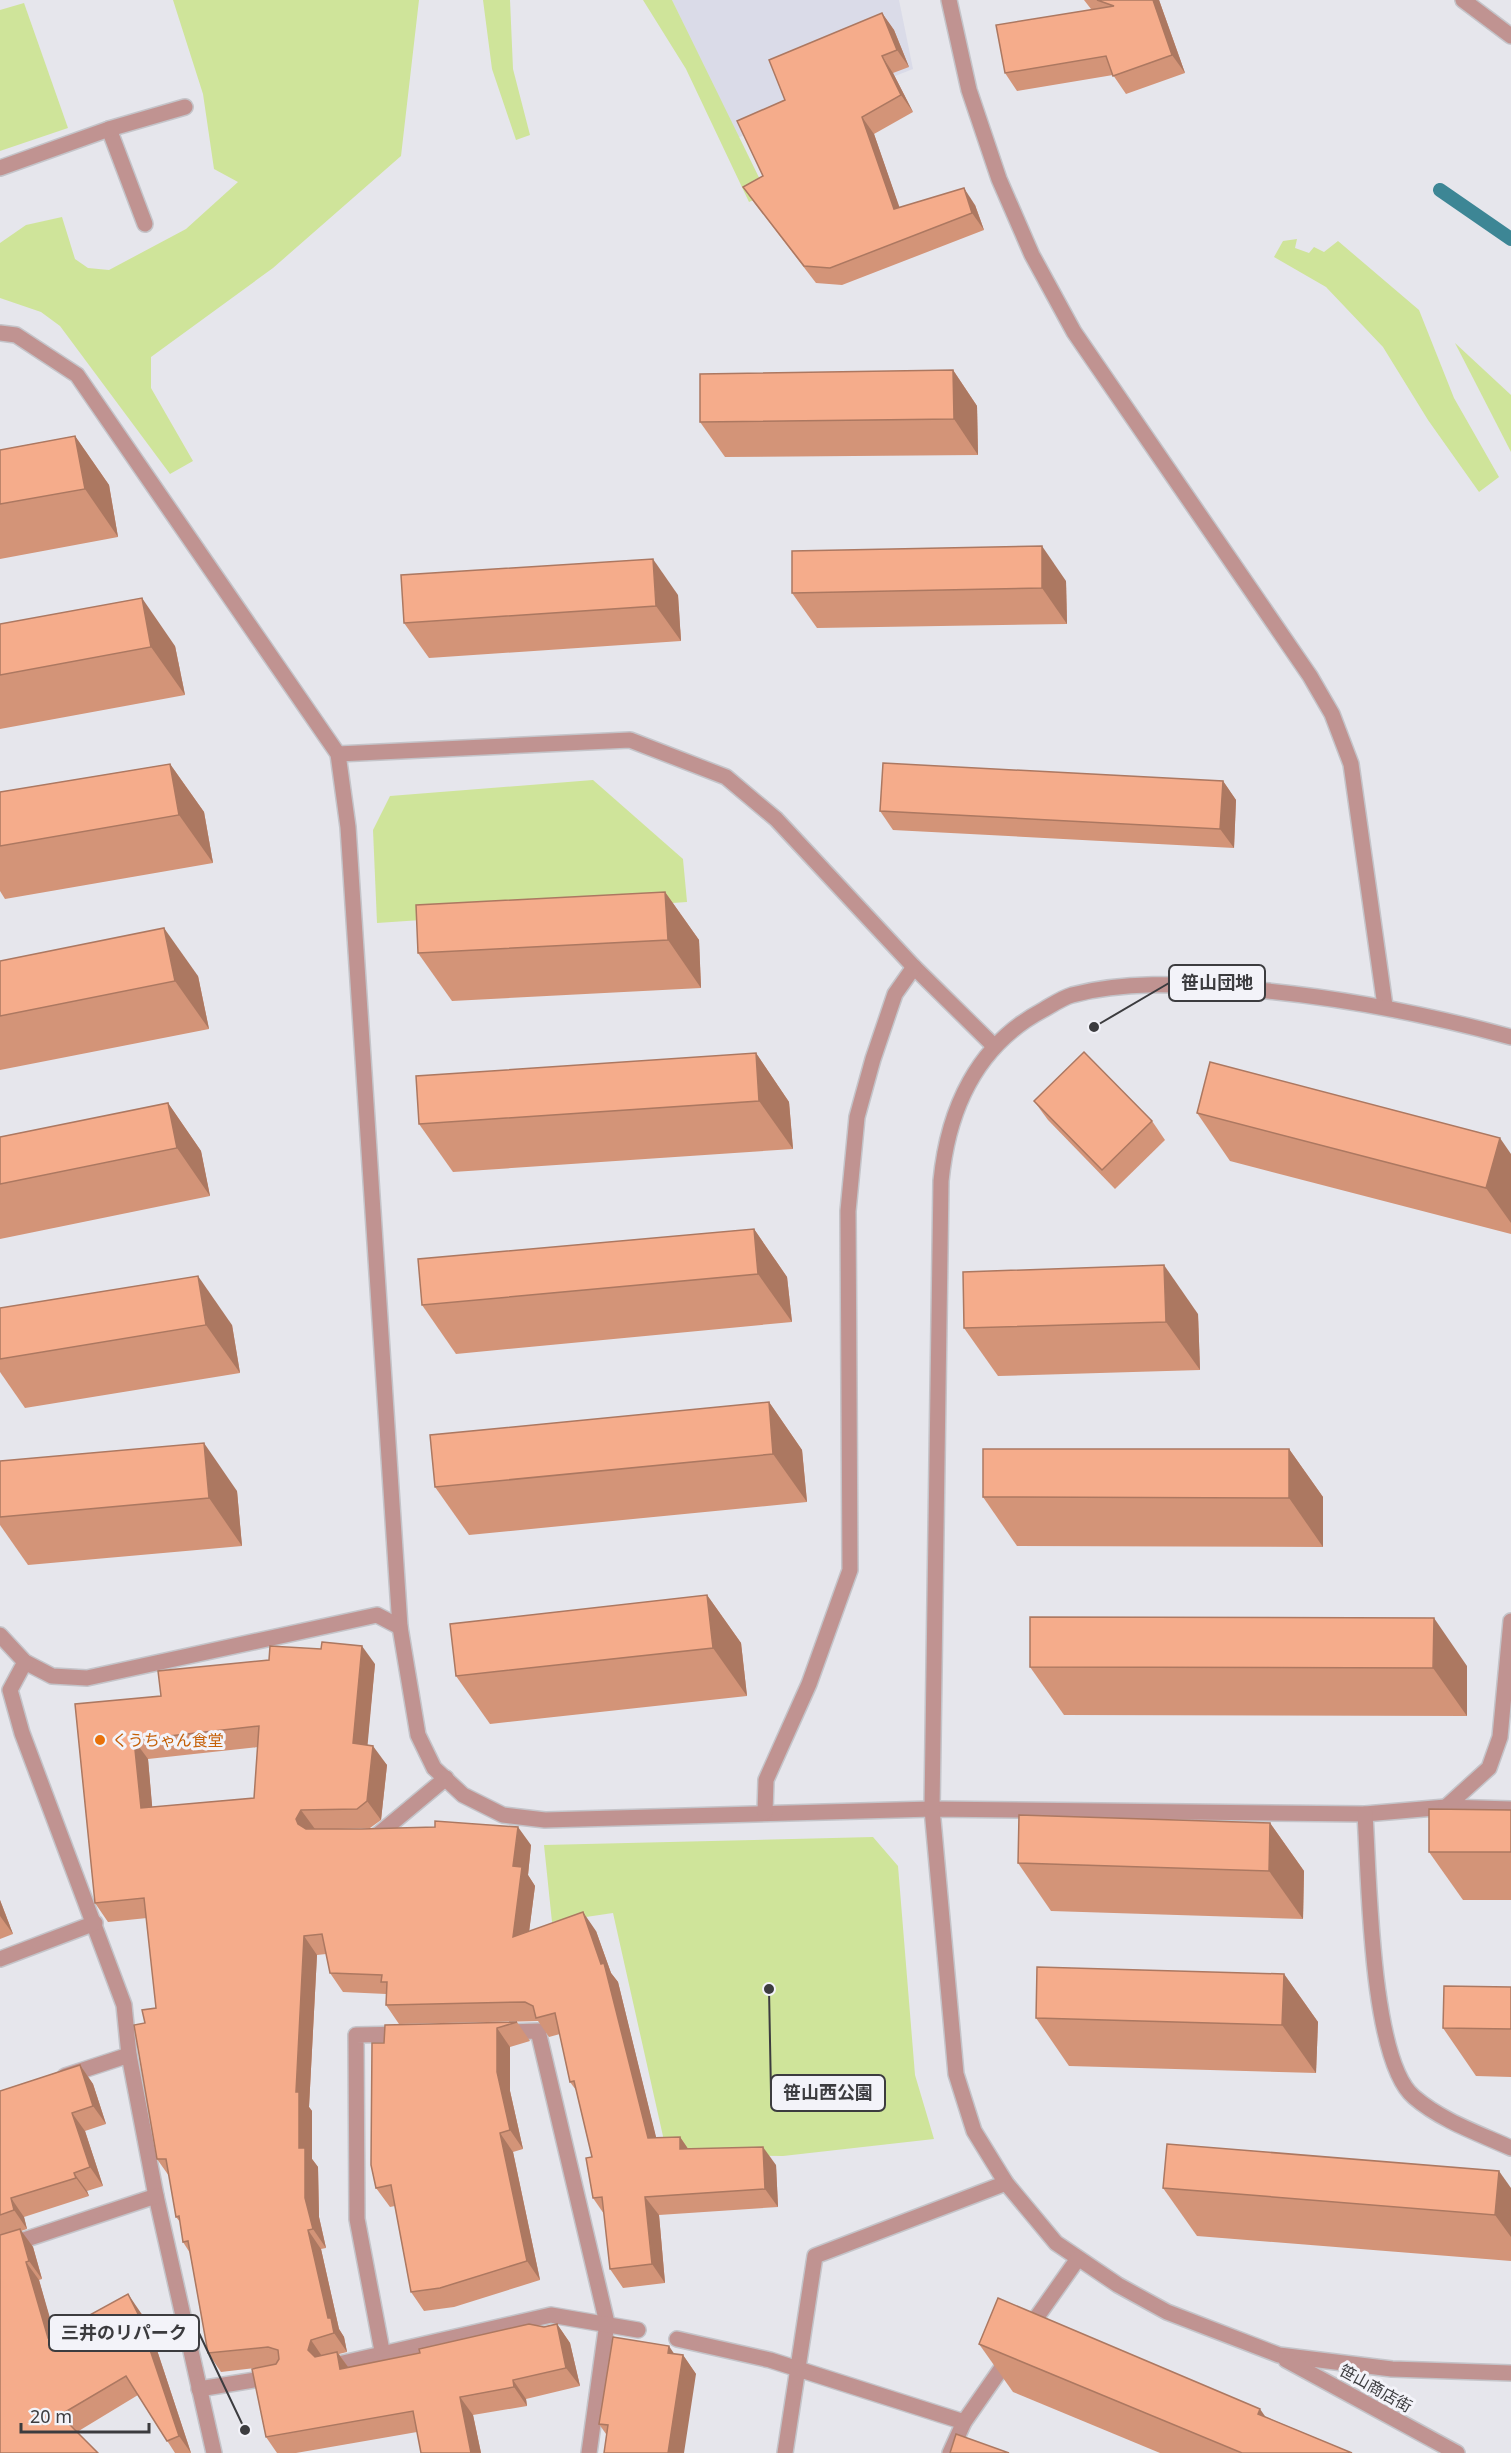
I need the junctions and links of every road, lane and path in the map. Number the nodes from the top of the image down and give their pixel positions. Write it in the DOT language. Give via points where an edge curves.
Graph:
graph roads {
  1 [pos="949,0"];
  2 [pos="1463,0"];
  3 [pos="1511,36"];
  4 [pos="185,107"];
  5 [pos="109,129"];
  6 [pos="0,168"];
  7 [pos="145,224"];
  8 [pos="0,333"];
  9 [pos="338,754"];
  10 [pos="914,967"];
  11 [pos="1384,1006"];
  12 [pos="1511,1037"];
  13 [pos="994,1047"];
  14 [pos="1511,1621"];
  15 [pos="400,1627"];
  16 [pos="0,1635"];
  17 [pos="25,1662"];
  18 [pos="446,1778"];
  19 [pos="1446,1807"];
  20 [pos="932,1809"];
  21 [pos="1511,1809"];
  22 [pos="765,1812"];
  23 [pos="1365,1814"];
  24 [pos="352,1838"];
  25 [pos="95,1923"];
  26 [pos="0,1959"];
  27 [pos="492,2032"];
  28 [pos="424,2034"];
  29 [pos="129,2055"];
  30 [pos="54,2080"];
  31 [pos="1511,2148"];
  32 [pos="1006,2183"];
  33 [pos="156,2196"];
  34 [pos="0,2248"];
  35 [pos="1077,2260"];
  36 [pos="607,2323"];
  37 [pos="638,2330"];
  38 [pos="677,2339"];
  39 [pos="1279,2355"];
  40 [pos="383,2356"];
  41 [pos="330,2366"];
  42 [pos="798,2369"];
  43 [pos="1511,2373"];
  44 [pos="284,2375"];
  45 [pos="199,2389"];
  46 [pos="964,2422"];
  47 [pos="214,2453"];
  48 [pos="589,2453"];
  49 [pos="785,2453"];
  50 [pos="950,2453"];
  51 [pos="1457,2453"];
  1 -- 11 [label="street" via="969,90 1001,183 1042,274 1074,332 1310,676 1332,714 1351,764"];
  2 -- 3 [label="street"];
  4 -- 5 [label="street"];
  5 -- 6 [label="street"];
  5 -- 7 [label="street"];
  8 -- 9 [label="street" via="16,335 77,375"];
  9 -- 10 [label="street" via="630,740 726,777 776,819"];
  9 -- 15 [label="street" via="348,827"];
  10 -- 13 [label="street"];
  10 -- 22 [label="street" via="895,994 857,1117 848,1210 850,1569 809,1684 766,1780"];
  11 -- 12 [label="street"];
  11 -- 13 [label="street" via="1251,989 1133,985 1070,996 1026,1019"];
  13 -- 20 [label="street" via="963,1093 950,1124 941,1181"];
  14 -- 19 [label="street" via="1500,1737 1490,1768"];
  15 -- 17 [label="street" via="377,1615 87,1678 52,1676"];
  15 -- 18 [label="street" via="418,1735 434,1768"];
  16 -- 17 [label="street"];
  17 -- 25 [label="street" via="10,1690 21,1733"];
  18 -- 22 [label="street" via="463,1795 503,1815 545,1820"];
  18 -- 24 [label="street" via="374,1838"];
  19 -- 21 [label="street"];
  19 -- 23 [label="street"];
  20 -- 22 [label="street"];
  20 -- 23 [label="street"];
  20 -- 32 [label="street" via="956,2074 974,2131"];
  23 -- 31 [label="street" via="1380,2013 1395,2070 1412,2096 1442,2117"];
  25 -- 26 [label="street"];
  25 -- 29 [label="street" via="124,2004"];
  27 -- 36 [label="street" via="538,2031"];
  28 -- 40 [label="street" via="356,2035 357,2218"];
  29 -- 30 [label="street"];
  29 -- 33 [label="street"];
  32 -- 35 [label="street" via="1056,2244"];
  32 -- 42 [label="street" via="815,2256"];
  33 -- 34 [label="street"];
  33 -- 45 [label="street"];
  35 -- 39 [label="street" via="1167,2312"];
  35 -- 46 [label="street"];
  36 -- 37 [label="street"];
  36 -- 40 [label="street" via="551,2315"];
  36 -- 48 [label="street"];
  38 -- 42 [label="street"];
  39 -- 43 [label="street" via="1392,2368"];
  39 -- 51 [label="street, 笹山商店街"];
  40 -- 41 [label="street"];
  42 -- 46 [label="street"];
  42 -- 49 [label="street"];
  44 -- 45 [label="street"];
  45 -- 47 [label="street"];
  46 -- 50 [label="street"];
}
